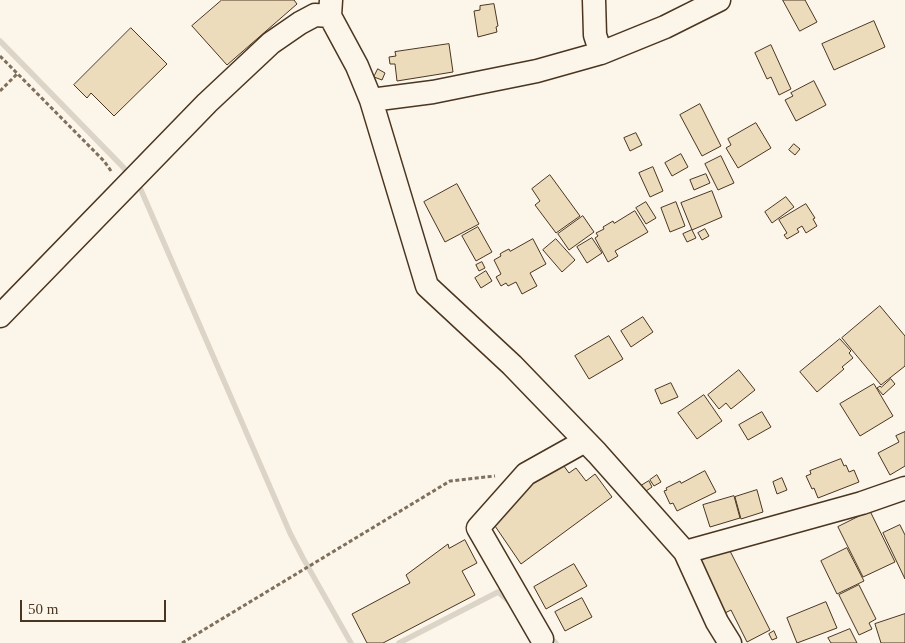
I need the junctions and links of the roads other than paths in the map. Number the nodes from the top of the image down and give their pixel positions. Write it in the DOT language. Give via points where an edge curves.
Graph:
graph roads {
  1 [pos="594,0"];
  2 [pos="719,0"];
  3 [pos="330,8"];
  4 [pos="601,52"];
  5 [pos="371,100"];
  6 [pos="0,316"];
  7 [pos="585,441"];
  8 [pos="905,488"];
  9 [pos="684,552"];
  10 [pos="542,639"];
  11 [pos="730,643"];
  1 -- 4 [label="street" via="596,36"];
  2 -- 4 [label="street" via="664,28"];
  3 -- 5 [label="street"];
  3 -- 6 [label="street" via="271,43 207,103"];
  4 -- 5 [label="street" via="537,72"];
  5 -- 7 [label="street" via="426,286 512,365"];
  7 -- 9 [label="street"];
  7 -- 10 [label="street" via="526,474 478,528"];
  8 -- 9 [label="street"];
  9 -- 11 [label="street"];
}
